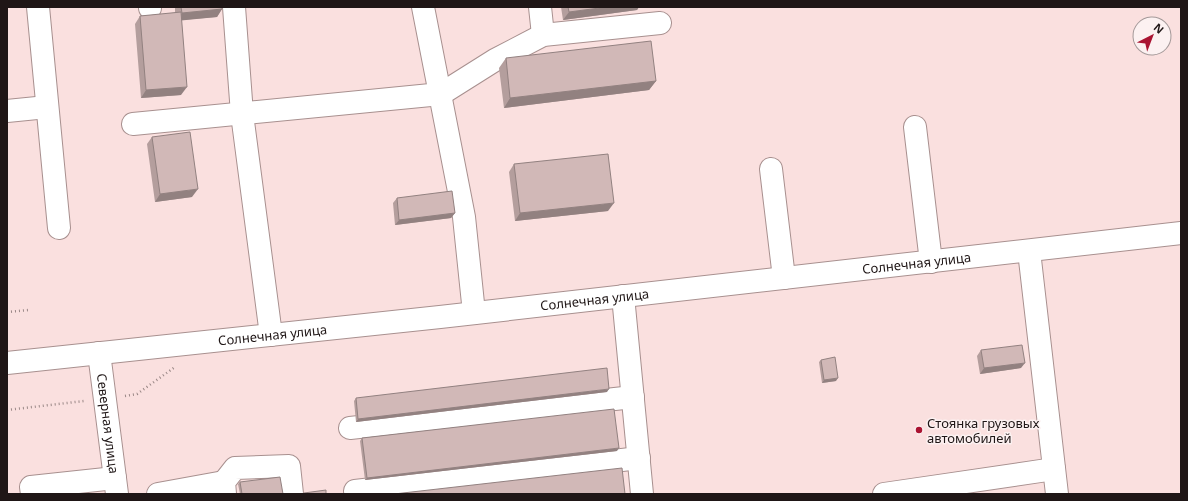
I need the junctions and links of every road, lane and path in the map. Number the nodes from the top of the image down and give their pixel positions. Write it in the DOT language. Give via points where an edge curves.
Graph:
graph roads {
  1 [pos="38,7"];
  2 [pos="234,7"];
  3 [pos="423,7"];
  4 [pos="540,7"];
  5 [pos="660,23"];
  6 [pos="543,35"];
  7 [pos="441,94"];
  8 [pos="47,107"];
  9 [pos="7,111"];
  10 [pos="242,114"];
  11 [pos="134,124"];
  12 [pos="915,127"];
  13 [pos="771,169"];
  14 [pos="59,228"];
  15 [pos="1181,234"];
  16 [pos="1029,251"];
  17 [pos="931,262"];
  18 [pos="784,278"];
  19 [pos="623,296"];
  20 [pos="29,310"];
  21 [pos="7,312"];
  22 [pos="474,313"];
  23 [pos="271,335"];
  24 [pos="99,353"];
  25 [pos="7,363"];
  26 [pos="176,367"];
  27 [pos="633,397"];
  28 [pos="105,398"];
  29 [pos="7,410"];
  30 [pos="350,428"];
  31 [pos="639,458"];
  32 [pos="1054,469"];
  33 [pos="116,486"];
  34 [pos="224,488"];
  35 [pos="355,491"];
  36 [pos="32,494"];
  37 [pos="158,494"];
  38 [pos="292,494"];
  39 [pos="642,494"];
  40 [pos="884,494"];
  41 [pos="1057,494"];
  1 -- 8 [label="street"];
  2 -- 10 [label="street"];
  3 -- 7 [label="street"];
  4 -- 6 [label="street"];
  5 -- 6 [label="street"];
  6 -- 7 [label="street" via="495,60"];
  7 -- 10 [label="street"];
  7 -- 22 [label="street" via="464,217"];
  8 -- 9 [label="street"];
  8 -- 14 [label="street"];
  10 -- 11 [label="street"];
  10 -- 23 [label="street"];
  12 -- 17 [label="street"];
  13 -- 18 [label="street"];
  15 -- 16 [label="street, Солнечная улица"];
  16 -- 17 [label="street, Солнечная улица"];
  16 -- 32 [label="street"];
  17 -- 18 [label="street, Солнечная улица"];
  18 -- 19 [label="street, Солнечная улица"];
  19 -- 22 [label="street, Солнечная улица"];
  19 -- 27 [label="street"];
  20 -- 21 [label="path"];
  22 -- 23 [label="street, Солнечная улица"];
  23 -- 24 [label="street, Солнечная улица"];
  24 -- 25 [label="street, Солнечная улица"];
  24 -- 28 [label="street, Северная улица"];
  26 -- 28 [label="path" via="137,394"];
  27 -- 30 [label="street"];
  27 -- 31 [label="street"];
  28 -- 29 [label="path"];
  28 -- 33 [label="street, Северная улица"];
  31 -- 35 [label="street"];
  31 -- 39 [label="street"];
  32 -- 40 [label="street"];
  32 -- 41 [label="street"];
  33 -- 36 [label="street" via="31,487"];
  34 -- 37 [label="street"];
  34 -- 38 [label="street" via="235,468 289,466"];
}
